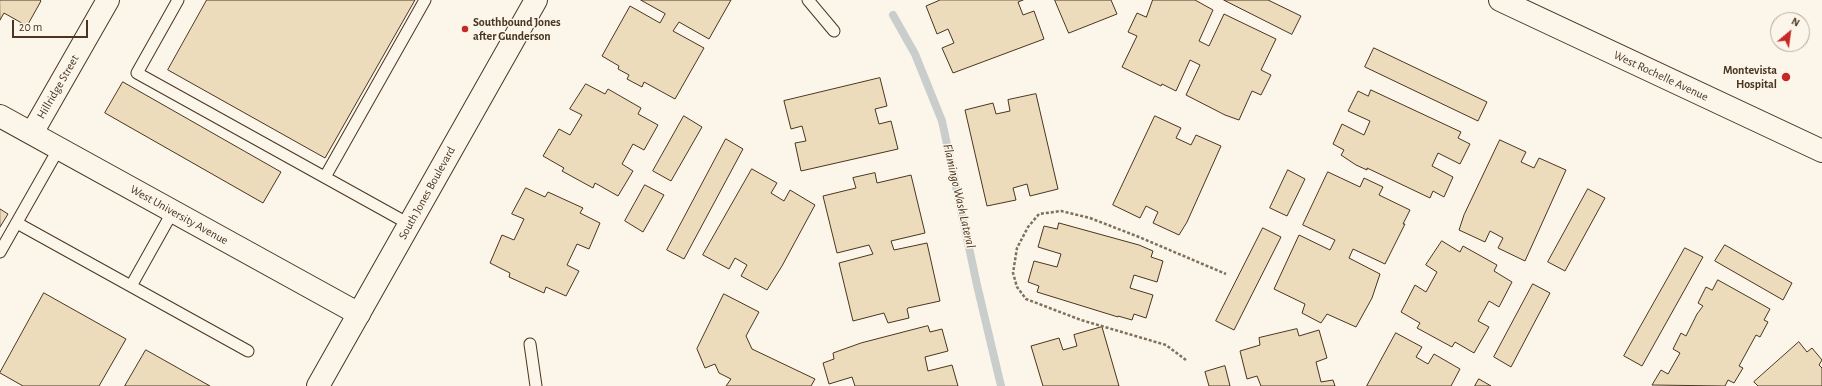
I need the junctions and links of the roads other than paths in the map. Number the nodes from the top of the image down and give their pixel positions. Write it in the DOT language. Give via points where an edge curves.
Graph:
graph roads {
  1 [pos="108,0"];
  2 [pos="178,0"];
  3 [pos="425,0"];
  4 [pos="536,0"];
  5 [pos="808,0"];
  6 [pos="1500,0"];
  7 [pos="834,31"];
  8 [pos="0,116"];
  9 [pos="32,133"];
  10 [pos="59,148"];
  11 [pos="1822,151"];
  12 [pos="325,177"];
  13 [pos="173,211"];
  14 [pos="16,222"];
  15 [pos="409,224"];
  16 [pos="0,252"];
  17 [pos="131,286"];
  18 [pos="359,314"];
  19 [pos="530,344"];
  20 [pos="248,351"];
  21 [pos="318,386"];
  22 [pos="536,386"];
  1 -- 9 [label="street, Hillridge Street"];
  2 -- 12 [label="lane" via="137,73"];
  3 -- 12 [label="lane"];
  4 -- 15 [label="street, South Jones Boulevard"];
  5 -- 7 [label="lane"];
  6 -- 11 [label="street, West Rochelle Avenue"];
  8 -- 9 [label="street, West University Avenue"];
  9 -- 10 [label="street, West University Avenue"];
  10 -- 13 [label="street, West University Avenue"];
  10 -- 14 [label="lane"];
  12 -- 15 [label="lane"];
  13 -- 17 [label="lane"];
  13 -- 18 [label="street, West University Avenue"];
  14 -- 16 [label="lane"];
  14 -- 17 [label="lane"];
  15 -- 18 [label="street, South Jones Boulevard"];
  17 -- 20 [label="lane"];
  18 -- 21 [label="street, South Jones Boulevard"];
  19 -- 22 [label="lane"];
}
